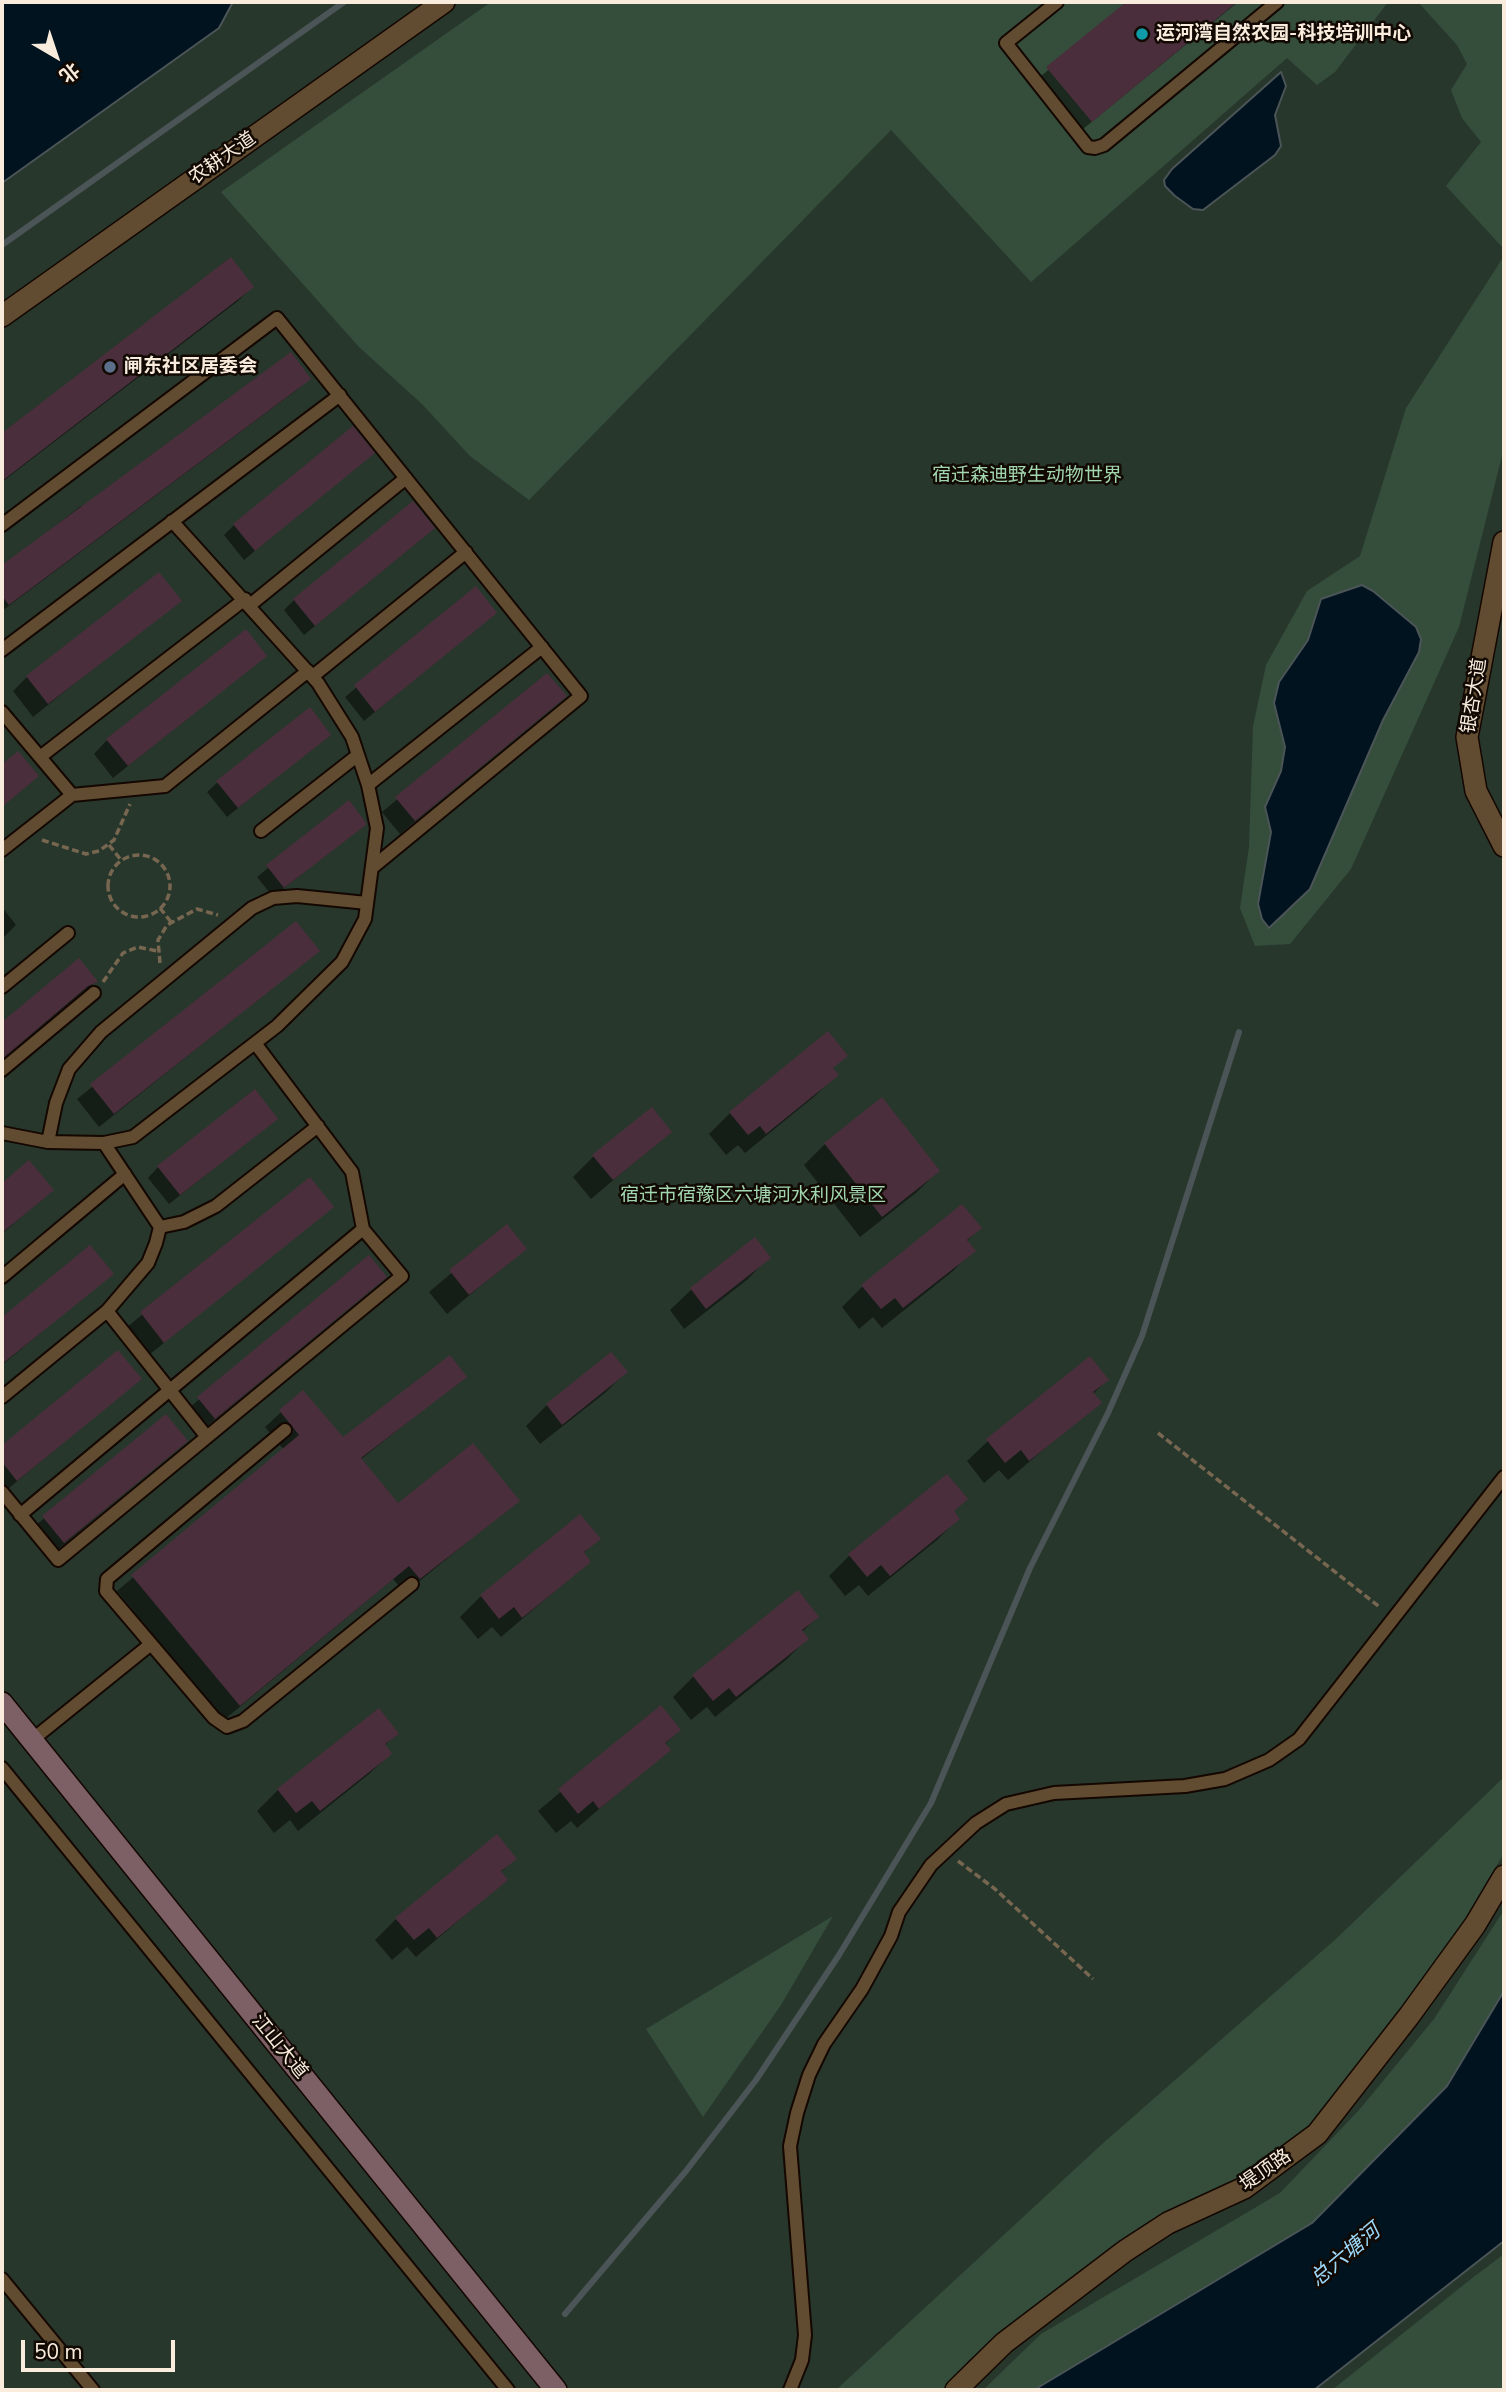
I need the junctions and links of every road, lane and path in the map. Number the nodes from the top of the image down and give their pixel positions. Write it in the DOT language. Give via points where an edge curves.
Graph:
graph roads {
  1 [pos="444,2"];
  2 [pos="1057,2"];
  3 [pos="1277,2"];
  4 [pos="2,316"];
  5 [pos="340,395"];
  6 [pos="406,478"];
  7 [pos="172,521"];
  8 [pos="2,525"];
  9 [pos="1504,542"];
  10 [pos="466,552"];
  11 [pos="247,602"];
  12 [pos="542,647"];
  13 [pos="2,650"];
  14 [pos="310,674"];
  15 [pos="2,712"];
  16 [pos="6,726"];
  17 [pos="358,755"];
  18 [pos="40,757"];
  19 [pos="368,785"];
  20 [pos="135,789"];
  21 [pos="72,795"];
  22 [pos="261,831"];
  23 [pos="25,832"];
  24 [pos="110,845"];
  25 [pos="1504,846"];
  26 [pos="2,850"];
  27 [pos="121,861"];
  28 [pos="373,867"];
  29 [pos="367,902"];
  30 [pos="160,908"];
  31 [pos="236,921"];
  32 [pos="171,922"];
  33 [pos="68,933"];
  34 [pos="158,951"];
  35 [pos="163,981"];
  36 [pos="2,987"];
  37 [pos="94,993"];
  38 [pos="255,1043"];
  39 [pos="2,1070"];
  40 [pos="318,1126"];
  41 [pos="7,1134"];
  42 [pos="48,1142"];
  43 [pos="104,1143"];
  44 [pos="2,1144"];
  45 [pos="125,1174"];
  46 [pos="160,1227"];
  47 [pos="363,1229"];
  48 [pos="2,1277"];
  49 [pos="107,1311"];
  50 [pos="170,1390"];
  51 [pos="2,1397"];
  52 [pos="285,1430"];
  53 [pos="1158,1433"];
  54 [pos="207,1437"];
  55 [pos="1504,1477"];
  56 [pos="2,1492"];
  57 [pos="20,1515"];
  58 [pos="412,1584"];
  59 [pos="1394,1618"];
  60 [pos="151,1644"];
  61 [pos="2,1703"];
  62 [pos="32,1740"];
  63 [pos="2,1768"];
  64 [pos="945,1852"];
  65 [pos="1504,1877"];
  66 [pos="1093,1979"];
  67 [pos="2,2279"];
  68 [pos="93,2390"];
  69 [pos="508,2390"];
  70 [pos="556,2390"];
  71 [pos="790,2390"];
  72 [pos="956,2390"];
  1 -- 4 [label="street, 农耕大道"];
  2 -- 3 [label="lane" via="1006,43 1088,147 1095,148"];
  5 -- 6 [label="lane"];
  5 -- 7 [label="lane"];
  5 -- 8 [label="lane" via="277,318"];
  6 -- 10 [label="lane"];
  6 -- 11 [label="lane"];
  7 -- 11 [label="lane"];
  7 -- 13 [label="lane"];
  9 -- 25 [label="street, 银杏大道" via="1466,737 1476,791"];
  10 -- 12 [label="lane"];
  10 -- 14 [label="lane"];
  11 -- 14 [label="lane"];
  11 -- 18 [label="lane"];
  12 -- 19 [label="lane"];
  12 -- 28 [label="lane" via="581,696"];
  14 -- 17 [label="lane" via="352,737"];
  14 -- 20 [label="lane" via="165,786"];
  15 -- 16 [label="lane"];
  16 -- 18 [label="lane"];
  17 -- 19 [label="lane"];
  17 -- 22 [label="lane"];
  18 -- 21 [label="lane"];
  19 -- 28 [label="lane" via="377,828"];
  20 -- 21 [label="lane"];
  20 -- 24 [label="path" via="125,820"];
  21 -- 23 [label="lane"];
  23 -- 24 [label="path" via="86,854"];
  23 -- 26 [label="lane"];
  24 -- 27 [label="path"];
  27 -- 30 [label="path" via="145,855 163,866 170,886"];
  27 -- 30 [label="path" via="108,881 117,908 134,916"];
  28 -- 29 [label="lane"];
  29 -- 31 [label="lane" via="273,898"];
  29 -- 38 [label="lane" via="365,919 342,962"];
  30 -- 32 [label="path"];
  31 -- 32 [label="path" via="197,909"];
  31 -- 35 [label="lane"];
  32 -- 34 [label="path" via="158,940"];
  33 -- 36 [label="lane"];
  34 -- 35 [label="path"];
  34 -- 37 [label="path" via="138,947 123,953"];
  35 -- 42 [label="lane" via="101,1032 69,1069"];
  37 -- 39 [label="lane"];
  38 -- 40 [label="lane"];
  38 -- 43 [label="lane" via="133,1137"];
  40 -- 46 [label="lane" via="216,1206 184,1222"];
  40 -- 47 [label="lane" via="352,1172"];
  41 -- 42 [label="lane"];
  41 -- 44 [label="lane"];
  42 -- 43 [label="lane"];
  43 -- 45 [label="lane"];
  45 -- 46 [label="lane"];
  45 -- 48 [label="lane"];
  46 -- 49 [label="lane" via="148,1263"];
  47 -- 50 [label="lane"];
  47 -- 54 [label="lane" via="402,1276"];
  49 -- 50 [label="lane"];
  49 -- 51 [label="lane"];
  50 -- 54 [label="lane"];
  50 -- 57 [label="lane"];
  52 -- 60 [label="lane" via="107,1579 106,1591"];
  53 -- 59 [label="path"];
  54 -- 57 [label="lane" via="58,1560"];
  55 -- 59 [label="lane"];
  56 -- 57 [label="lane"];
  58 -- 60 [label="lane" via="236,1725 220,1724"];
  59 -- 64 [label="lane" via="1300,1739 1269,1760 1225,1779 1185,1786 1054,1793 1006,1804 976,1823"];
  60 -- 62 [label="lane"];
  61 -- 62 [label="main road, 江山大道"];
  62 -- 70 [label="main road, 江山大道"];
  63 -- 69 [label="lane"];
  64 -- 66 [label="path" via="995,1889"];
  64 -- 71 [label="lane" via="912,1890 876,1966 824,2044 797,2113 790,2146 805,2335 802,2360"];
  65 -- 72 [label="street, 堤顶路" via="1475,1926 1317,2133 1244,2188 1172,2221 1125,2251 1004,2343"];
  67 -- 68 [label="lane"];
}
